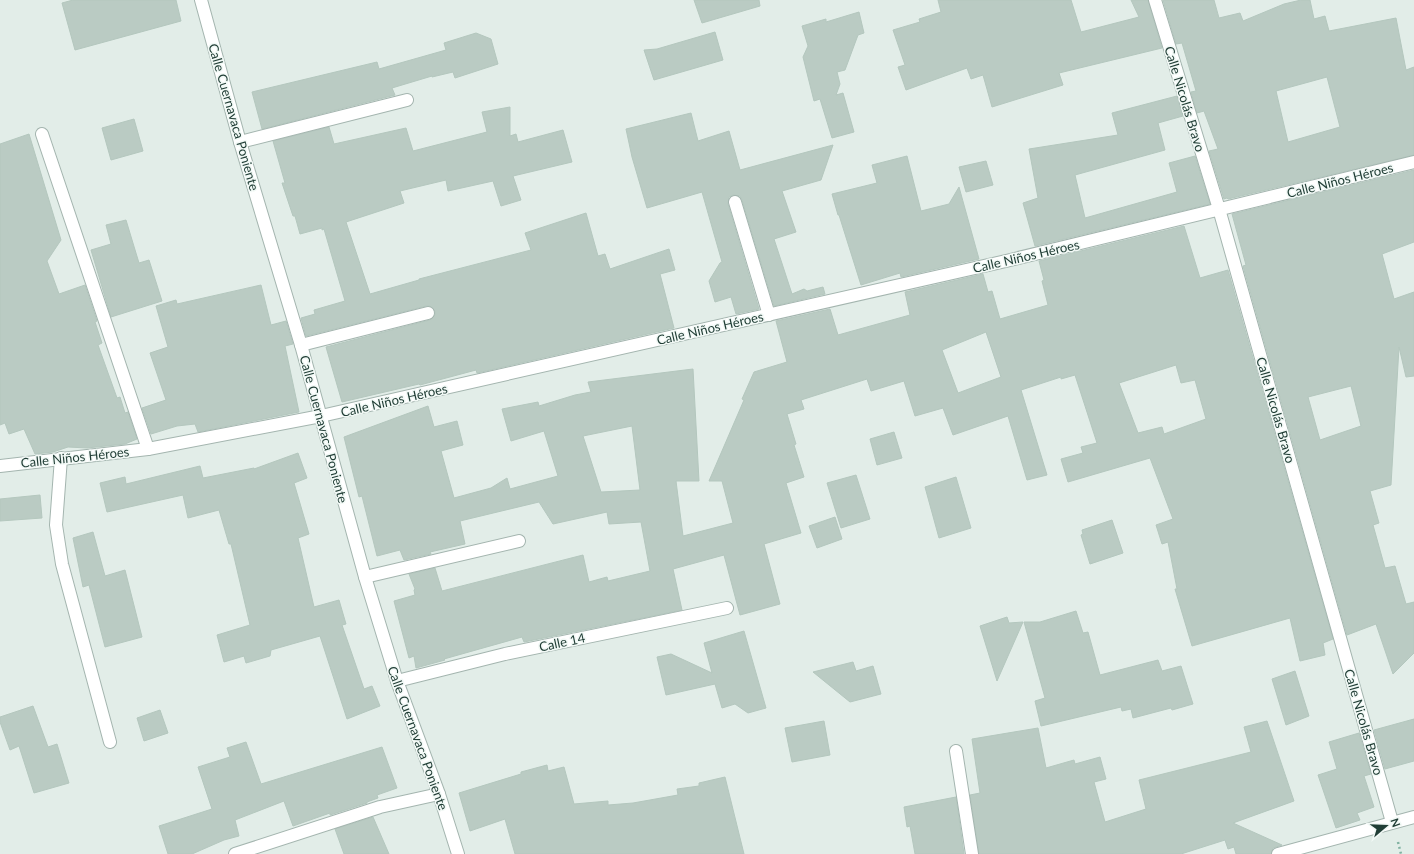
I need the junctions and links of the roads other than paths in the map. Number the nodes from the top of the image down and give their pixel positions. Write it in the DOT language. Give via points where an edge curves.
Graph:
graph roads {
  1 [pos="201,0"];
  2 [pos="1155,0"];
  3 [pos="407,100"];
  4 [pos="42,134"];
  5 [pos="240,142"];
  6 [pos="1414,162"];
  7 [pos="735,202"];
  8 [pos="1219,209"];
  9 [pos="428,313"];
  10 [pos="769,315"];
  11 [pos="301,345"];
  12 [pos="321,416"];
  13 [pos="148,449"];
  14 [pos="61,458"];
  15 [pos="0,466"];
  16 [pos="519,541"];
  17 [pos="365,578"];
  18 [pos="727,608"];
  19 [pos="397,681"];
  20 [pos="110,742"];
  21 [pos="956,751"];
  22 [pos="439,794"];
  23 [pos="1414,817"];
  24 [pos="1392,822"];
  25 [pos="235,854"];
  26 [pos="458,854"];
  27 [pos="972,854"];
  28 [pos="1278,854"];
  1 -- 5 [label="street, Calle Cuernavaca Poniente"];
  2 -- 8 [label="street, Calle Nicolás Bravo"];
  3 -- 5 [label="street"];
  4 -- 13 [label="street"];
  5 -- 11 [label="street, Calle Cuernavaca Poniente"];
  6 -- 8 [label="street, Calle Niños Héroes"];
  7 -- 10 [label="street"];
  8 -- 10 [label="street, Calle Niños Héroes"];
  8 -- 24 [label="street, Calle Nicolás Bravo"];
  9 -- 11 [label="street"];
  10 -- 12 [label="street, Calle Niños Héroes"];
  11 -- 12 [label="street, Calle Cuernavaca Poniente"];
  12 -- 13 [label="street, Calle Niños Héroes"];
  12 -- 17 [label="street, Calle Cuernavaca Poniente"];
  13 -- 14 [label="street, Calle Niños Héroes"];
  14 -- 15 [label="street, Calle Niños Héroes"];
  14 -- 20 [label="street" via="56,525 62,564"];
  16 -- 17 [label="street"];
  17 -- 19 [label="street, Calle Cuernavaca Poniente"];
  18 -- 19 [label="street, Calle 14" via="505,654"];
  19 -- 22 [label="street, Calle Cuernavaca Poniente"];
  21 -- 27 [label="street"];
  22 -- 25 [label="street" via="380,807"];
  22 -- 26 [label="street, Calle Cuernavaca Poniente"];
  23 -- 24 [label="street"];
  24 -- 28 [label="street"];
}
